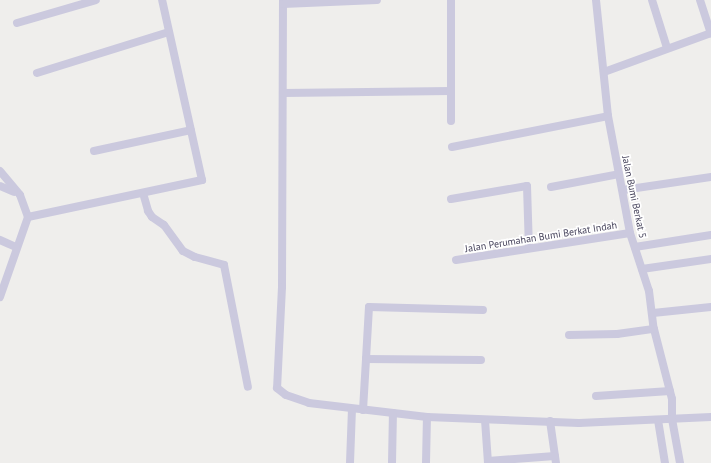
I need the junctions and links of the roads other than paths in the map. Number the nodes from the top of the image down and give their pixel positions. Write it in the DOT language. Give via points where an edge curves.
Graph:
graph roads {
  1 [pos="96,0"];
  2 [pos="162,0"];
  3 [pos="377,0"];
  4 [pos="452,0"];
  5 [pos="596,0"];
  6 [pos="652,0"];
  7 [pos="700,0"];
  8 [pos="283,2"];
  9 [pos="17,23"];
  10 [pos="169,32"];
  11 [pos="711,33"];
  12 [pos="667,48"];
  13 [pos="604,72"];
  14 [pos="37,73"];
  15 [pos="451,91"];
  16 [pos="283,93"];
  17 [pos="608,116"];
  18 [pos="451,121"];
  19 [pos="191,130"];
  20 [pos="452,147"];
  21 [pos="94,151"];
  22 [pos="0,171"];
  23 [pos="619,174"];
  24 [pos="711,177"];
  25 [pos="0,186"];
  26 [pos="551,187"];
  27 [pos="623,190"];
  28 [pos="143,192"];
  29 [pos="20,195"];
  30 [pos="451,199"];
  31 [pos="28,217"];
  32 [pos="630,234"];
  33 [pos="711,235"];
  34 [pos="0,240"];
  35 [pos="16,247"];
  36 [pos="635,247"];
  37 [pos="529,248"];
  38 [pos="711,259"];
  39 [pos="456,260"];
  40 [pos="642,268"];
  41 [pos="0,297"];
  42 [pos="711,307"];
  43 [pos="483,310"];
  44 [pos="653,313"];
  45 [pos="654,329"];
  46 [pos="569,335"];
  47 [pos="366,359"];
  48 [pos="481,360"];
  49 [pos="248,387"];
  50 [pos="670,391"];
  51 [pos="596,396"];
  52 [pos="352,409"];
  53 [pos="363,410"];
  54 [pos="393,413"];
  55 [pos="427,417"];
  56 [pos="711,417"];
  57 [pos="672,419"];
  58 [pos="484,420"];
  59 [pos="658,420"];
  60 [pos="550,421"];
  61 [pos="555,459"];
  62 [pos="488,462"];
  63 [pos="350,463"];
  64 [pos="392,463"];
  65 [pos="426,463"];
  66 [pos="665,463"];
  67 [pos="680,463"];
  1 -- 9 [label="street"];
  2 -- 10 [label="street"];
  3 -- 8 [label="street"];
  4 -- 15 [label="street"];
  5 -- 13 [label="street, Jalan Bumi Berkat 5"];
  6 -- 12 [label="street"];
  7 -- 11 [label="street"];
  8 -- 16 [label="street"];
  10 -- 14 [label="street"];
  10 -- 19 [label="street"];
  11 -- 12 [label="street"];
  12 -- 13 [label="street"];
  13 -- 17 [label="street, Jalan Bumi Berkat 5"];
  15 -- 16 [label="street"];
  15 -- 18 [label="street"];
  16 -- 52 [label="street" via="282,287 277,388 286,395 308,403"];
  17 -- 20 [label="street"];
  17 -- 23 [label="street, Jalan Bumi Berkat 5"];
  19 -- 21 [label="street"];
  19 -- 28 [label="street" via="202,180"];
  22 -- 29 [label="street"];
  23 -- 26 [label="street"];
  23 -- 27 [label="street, Jalan Bumi Berkat 5"];
  24 -- 27 [label="street"];
  25 -- 29 [label="street"];
  27 -- 32 [label="street, Jalan Bumi Berkat 5"];
  28 -- 31 [label="street"];
  28 -- 49 [label="street" via="148,211 164,225 182,251 224,265"];
  29 -- 31 [label="street"];
  30 -- 37 [label="street" via="527,186"];
  31 -- 35 [label="street"];
  32 -- 36 [label="street, Jalan Bumi Berkat 5"];
  32 -- 37 [label="street, Jalan Perumahan Bumi Berkat Indah"];
  33 -- 36 [label="street"];
  34 -- 35 [label="street"];
  35 -- 41 [label="street"];
  36 -- 40 [label="street, Jalan Bumi Berkat 5"];
  37 -- 39 [label="street, Jalan Perumahan Bumi Berkat Indah"];
  38 -- 40 [label="street"];
  40 -- 44 [label="street, Jalan Bumi Berkat 5"];
  42 -- 44 [label="street"];
  43 -- 47 [label="street" via="369,307"];
  44 -- 45 [label="street, Jalan Bumi Berkat 5"];
  45 -- 46 [label="street" via="617,334"];
  45 -- 50 [label="street, Jalan Bumi Berkat 5"];
  47 -- 48 [label="street"];
  47 -- 53 [label="street"];
  50 -- 51 [label="street"];
  50 -- 57 [label="street, Jalan Bumi Berkat 5"];
  52 -- 53 [label="street"];
  52 -- 63 [label="street"];
  53 -- 54 [label="street"];
  54 -- 55 [label="street"];
  54 -- 64 [label="street"];
  55 -- 58 [label="street"];
  55 -- 65 [label="street"];
  56 -- 57 [label="street"];
  57 -- 59 [label="street"];
  57 -- 67 [label="street, Jalan Bumi Berkat 5"];
  58 -- 60 [label="street"];
  58 -- 62 [label="street"];
  59 -- 60 [label="street" via="579,423"];
  59 -- 66 [label="street"];
  60 -- 61 [label="street"];
  61 -- 62 [label="street"];
}
